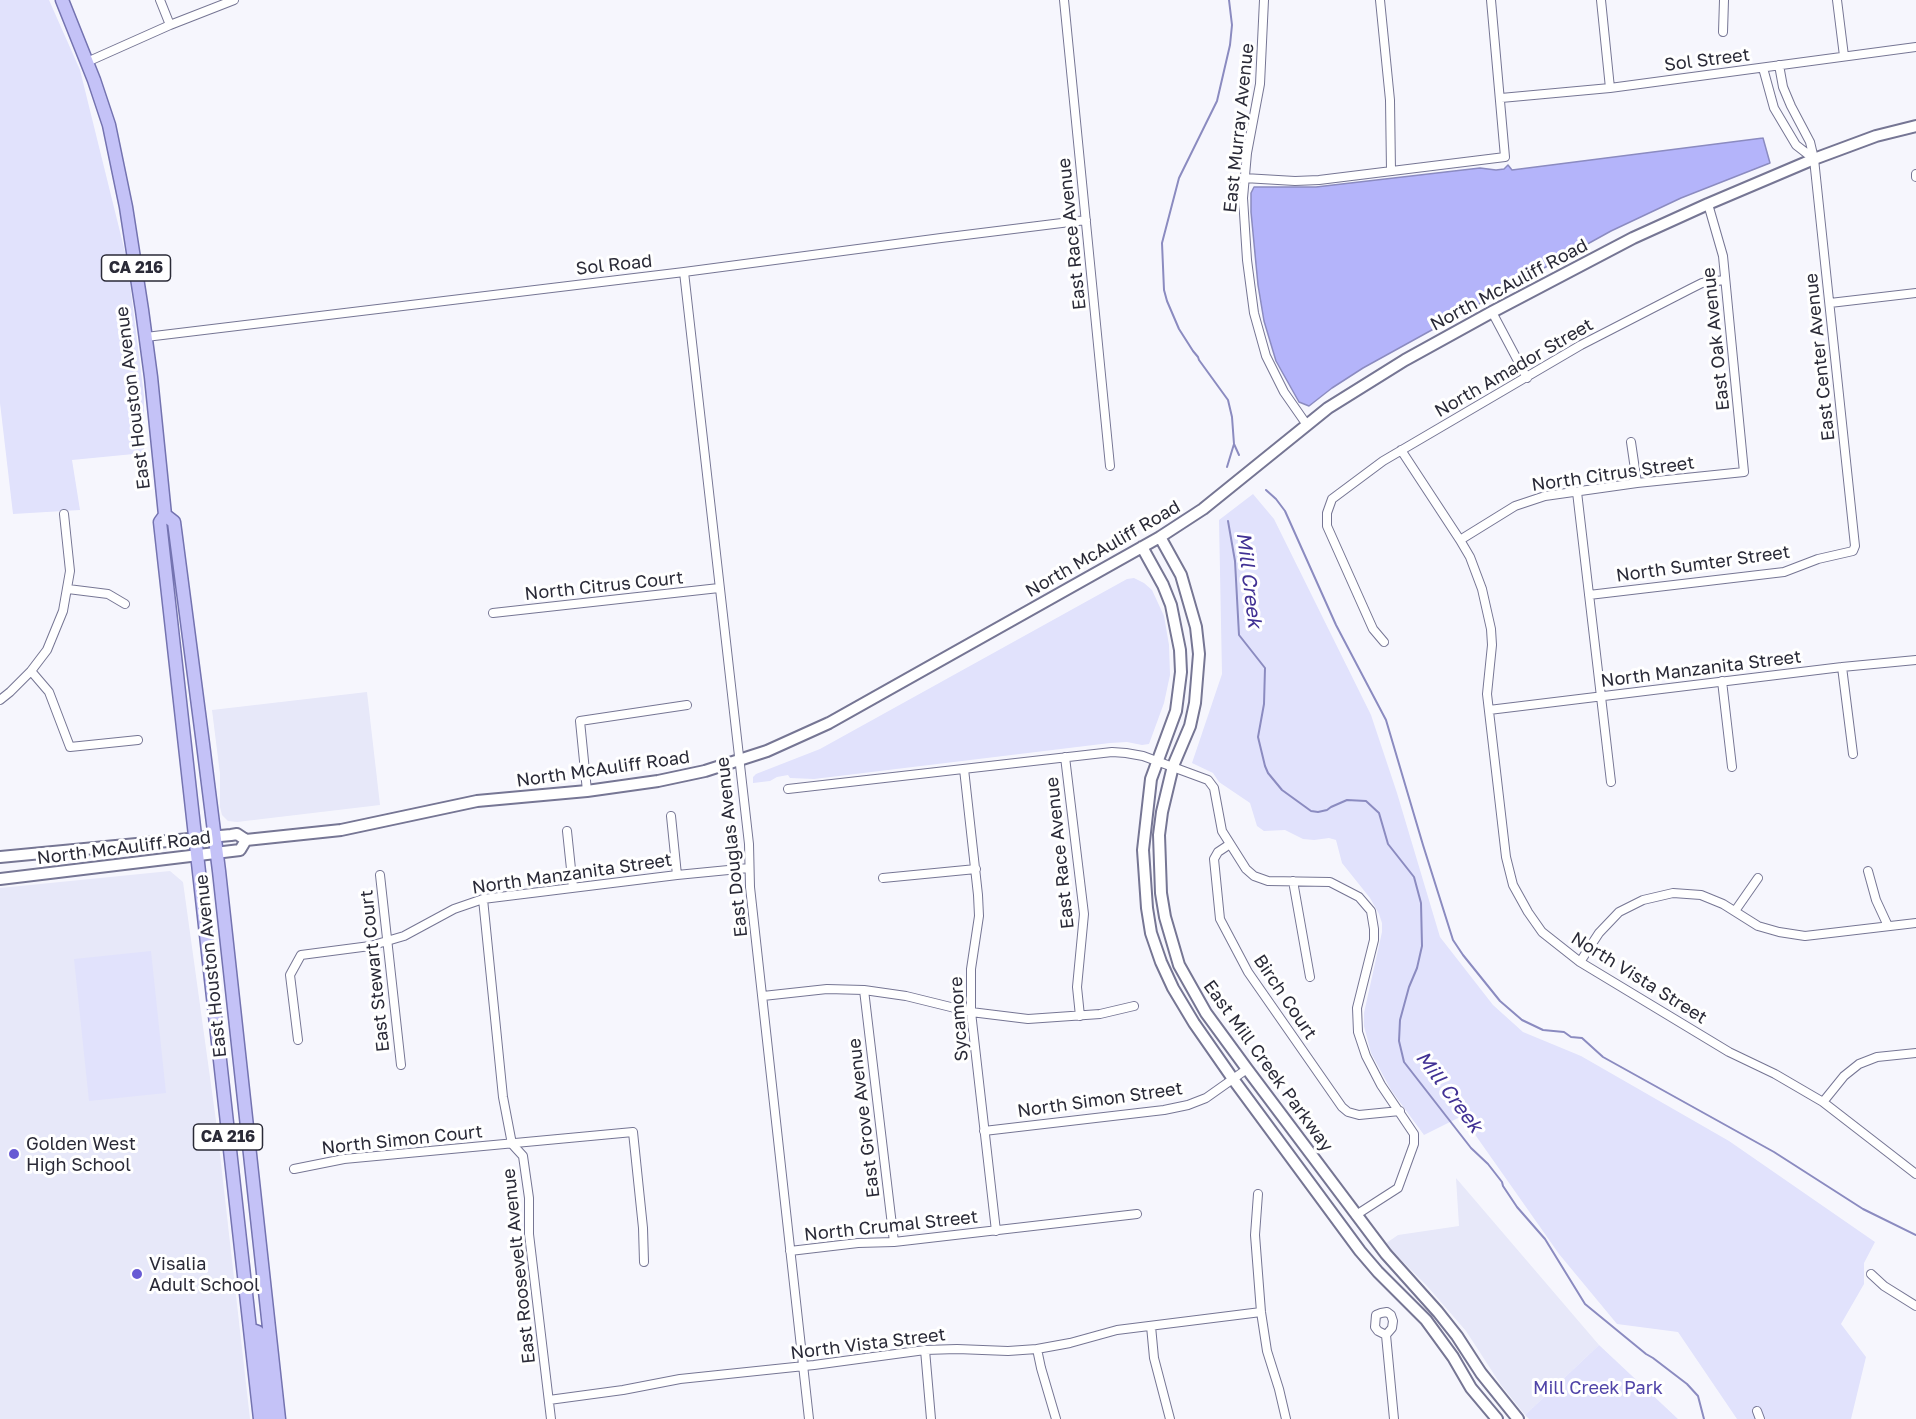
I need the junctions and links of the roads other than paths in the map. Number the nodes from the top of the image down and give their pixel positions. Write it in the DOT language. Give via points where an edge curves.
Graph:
graph roads {
  1 [pos="62,0"];
  2 [pos="160,0"];
  3 [pos="234,0"];
  4 [pos="1064,0"];
  5 [pos="1264,0"];
  6 [pos="1380,0"];
  7 [pos="1491,0"];
  8 [pos="1601,0"];
  9 [pos="1724,0"];
  10 [pos="1837,0"];
  11 [pos="170,26"];
  12 [pos="1723,32"];
  13 [pos="1916,47"];
  14 [pos="1844,56"];
  15 [pos="87,62"];
  16 [pos="1779,65"];
  17 [pos="1763,68"];
  18 [pos="1610,87"];
  19 [pos="1501,98"];
  20 [pos="1916,126"];
  21 [pos="1814,159"];
  22 [pos="1391,171"];
  23 [pos="1244,178"];
  24 [pos="1708,204"];
  25 [pos="1086,220"];
  26 [pos="684,272"];
  27 [pos="1725,280"];
  28 [pos="1916,293"];
  29 [pos="1830,303"];
  30 [pos="1492,312"];
  31 [pos="146,337"];
  32 [pos="1527,378"];
  33 [pos="1307,425"];
  34 [pos="1631,442"];
  35 [pos="1401,450"];
  36 [pos="1110,466"];
  37 [pos="1744,472"];
  38 [pos="1637,483"];
  39 [pos="1577,492"];
  40 [pos="64,514"];
  41 [pos="165,515"];
  42 [pos="1160,537"];
  43 [pos="1460,540"];
  44 [pos="1142,547"];
  45 [pos="1854,552"];
  46 [pos="68,588"];
  47 [pos="719,588"];
  48 [pos="1589,595"];
  49 [pos="125,604"];
  50 [pos="493,614"];
  51 [pos="1384,642"];
  52 [pos="1916,660"];
  53 [pos="1842,667"];
  54 [pos="31,671"];
  55 [pos="1722,681"];
  56 [pos="1601,697"];
  57 [pos="0,700"];
  58 [pos="687,705"];
  59 [pos="1489,710"];
  60 [pos="138,740"];
  61 [pos="1853,754"];
  62 [pos="1065,757"];
  63 [pos="739,761"];
  64 [pos="1157,762"];
  65 [pos="1173,766"];
  66 [pos="1732,767"];
  67 [pos="964,769"];
  68 [pos="1611,782"];
  69 [pos="788,789"];
  70 [pos="587,791"];
  71 [pos="671,816"];
  72 [pos="567,831"];
  73 [pos="214,836"];
  74 [pos="195,838"];
  75 [pos="246,840"];
  76 [pos="1230,844"];
  77 [pos="216,853"];
  78 [pos="196,855"];
  79 [pos="0,857"];
  80 [pos="749,868"];
  81 [pos="976,868"];
  82 [pos="1868,871"];
  83 [pos="380,874"];
  84 [pos="677,875"];
  85 [pos="1758,878"];
  86 [pos="0,879"];
  87 [pos="883,879"];
  88 [pos="1293,881"];
  89 [pos="573,888"];
  90 [pos="483,899"];
  91 [pos="1735,911"];
  92 [pos="1916,923"];
  93 [pos="1888,926"];
  94 [pos="387,941"];
  95 [pos="1580,962"];
  96 [pos="1310,977"];
  97 [pos="864,990"];
  98 [pos="763,996"];
  99 [pos="1134,1006"];
  100 [pos="971,1012"];
  101 [pos="1080,1016"];
  102 [pos="298,1040"];
  103 [pos="1916,1053"];
  104 [pos="401,1065"];
  105 [pos="1246,1070"];
  106 [pos="1233,1079"];
  107 [pos="1823,1102"];
  108 [pos="1400,1111"];
  109 [pos="984,1131"];
  110 [pos="512,1144"];
  111 [pos="294,1169"];
  112 [pos="1916,1174"];
  113 [pos="1258,1194"];
  114 [pos="1137,1214"];
  115 [pos="1356,1215"];
  116 [pos="996,1231"];
  117 [pos="894,1242"];
  118 [pos="790,1251"];
  119 [pos="644,1262"];
  120 [pos="1871,1274"];
  121 [pos="1916,1306"];
  122 [pos="1261,1312"];
  123 [pos="1151,1326"];
  124 [pos="250,1329"];
  125 [pos="1386,1335"];
  126 [pos="1037,1349"];
  127 [pos="925,1350"];
  128 [pos="803,1367"];
  129 [pos="549,1400"];
  130 [pos="260,1419"];
  131 [pos="269,1419"];
  132 [pos="279,1419"];
  133 [pos="551,1419"];
  134 [pos="809,1419"];
  135 [pos="931,1419"];
  136 [pos="1056,1419"];
  137 [pos="1170,1419"];
  138 [pos="1286,1419"];
  139 [pos="1394,1419"];
  140 [pos="1498,1419"];
  141 [pos="1506,1419"];
  142 [pos="1518,1419"];
  1 -- 15 [label="main road, East Houston Avenue / CA 216"];
  2 -- 11 [label="street"];
  3 -- 11 [label="street"];
  4 -- 25 [label="street, East Race Avenue"];
  5 -- 23 [label="street, East Murray Avenue" via="1260,84"];
  6 -- 22 [label="street" via="1391,109"];
  7 -- 19 [label="street"];
  8 -- 18 [label="street"];
  9 -- 12 [label="street"];
  10 -- 14 [label="street"];
  11 -- 15 [label="street"];
  13 -- 14 [label="street, Sol Street"];
  14 -- 16 [label="street, Sol Street"];
  15 -- 31 [label="main road, East Houston Avenue / CA 216" via="115,149"];
  16 -- 17 [label="street, Sol Street"];
  16 -- 21 [label="street, East Center Avenue" via="1783,87 1810,142"];
  17 -- 18 [label="street, Sol Street"];
  17 -- 21 [label="street" via="1774,108 1796,145"];
  18 -- 19 [label="street, Sol Street"];
  19 -- 22 [label="street" via="1505,158"];
  20 -- 21 [label="street, North McAuliff Road"];
  21 -- 24 [label="street, North McAuliff Road"];
  21 -- 29 [label="street, East Center Avenue"];
  22 -- 23 [label="street" via="1294,181"];
  23 -- 33 [label="street, East Murray Avenue" via="1244,225 1254,313 1266,356"];
  24 -- 27 [label="street, East Oak Avenue" via="1723,256"];
  24 -- 30 [label="street, North McAuliff Road"];
  25 -- 26 [label="street, Sol Road"];
  25 -- 36 [label="street, East Race Avenue"];
  26 -- 31 [label="street, Sol Road"];
  26 -- 47 [label="street, East Douglas Avenue"];
  27 -- 32 [label="street, North Amador Street" via="1702,283 1581,345"];
  27 -- 37 [label="street, East Oak Avenue"];
  28 -- 29 [label="street"];
  29 -- 45 [label="street, East Center Avenue"];
  30 -- 32 [label="street"];
  30 -- 33 [label="street, North McAuliff Road" via="1367,382"];
  31 -- 41 [label="main road, East Houston Avenue / CA 216"];
  32 -- 35 [label="street, North Amador Street"];
  33 -- 42 [label="street, North McAuliff Road" via="1203,509"];
  34 -- 38 [label="street"];
  35 -- 43 [label="street, North Vista Street"];
  35 -- 51 [label="street, North Amador Street" via="1332,499 1327,513 1327,525 1373,629"];
  37 -- 38 [label="street, North Citrus Street"];
  38 -- 39 [label="street, North Citrus Street"];
  39 -- 43 [label="street, North Citrus Street" via="1545,496 1515,506"];
  39 -- 48 [label="street"];
  40 -- 46 [label="street"];
  41 -- 73 [label="main road, East Houston Avenue / CA 216" via="174,522"];
  41 -- 74 [label="main road, East Houston Avenue / CA 216" via="160,522"];
  42 -- 44 [label="street, North McAuliff Road"];
  42 -- 65 [label="street, East Mill Creek Parkway" via="1181,574 1199,654 1190,726"];
  43 -- 59 [label="street, North Vista Street" via="1476,571 1489,618"];
  44 -- 63 [label="street, North McAuliff Road" via="829,723"];
  44 -- 64 [label="street, East Mill Creek Parkway" via="1171,605 1180,650 1176,711"];
  45 -- 48 [label="street, North Sumter Street" via="1818,559 1784,572"];
  46 -- 49 [label="street" via="108,594"];
  46 -- 54 [label="street" via="56,632"];
  47 -- 50 [label="street, North Citrus Court"];
  47 -- 63 [label="street, East Douglas Avenue"];
  48 -- 56 [label="street"];
  52 -- 53 [label="street, North Manzanita Street"];
  53 -- 55 [label="street, North Manzanita Street"];
  53 -- 61 [label="street"];
  54 -- 57 [label="street"];
  54 -- 60 [label="street" via="49,692 70,747"];
  55 -- 56 [label="street, North Manzanita Street"];
  55 -- 66 [label="street"];
  56 -- 59 [label="street, North Manzanita Street"];
  56 -- 68 [label="street"];
  58 -- 70 [label="street" via="580,721"];
  59 -- 95 [label="street, North Vista Street" via="1506,857 1514,885 1542,932"];
  62 -- 64 [label="street" via="1120,752"];
  62 -- 67 [label="street"];
  62 -- 101 [label="street, East Race Avenue" via="1084,914 1077,987"];
  63 -- 70 [label="street, North McAuliff Road" via="672,778"];
  63 -- 80 [label="street, East Douglas Avenue"];
  64 -- 65 [label="street"];
  64 -- 106 [label="street, East Mill Creek Parkway" via="1151,779 1143,850 1151,933 1173,988"];
  65 -- 76 [label="street" via="1212,784 1222,831"];
  65 -- 105 [label="street, East Mill Creek Parkway" via="1159,835 1165,917 1179,965 1206,1013"];
  67 -- 69 [label="street"];
  67 -- 81 [label="street, Sycamore"];
  70 -- 75 [label="street, North McAuliff Road" via="477,801 341,830"];
  71 -- 84 [label="street"];
  72 -- 89 [label="street"];
  73 -- 74 [label="street, North McAuliff Road"];
  73 -- 75 [label="street, North McAuliff Road" via="237,834"];
  73 -- 77 [label="main road, East Houston Avenue / CA 216"];
  74 -- 78 [label="main road, East Houston Avenue / CA 216"];
  74 -- 79 [label="street, North McAuliff Road"];
  75 -- 77 [label="street, North McAuliff Road" via="240,850"];
  76 -- 88 [label="street" via="1254,876 1268,881"];
  76 -- 108 [label="street, Birch Court" via="1214,859 1220,919 1248,972 1342,1107 1359,1115"];
  77 -- 78 [label="street, North McAuliff Road"];
  77 -- 132 [label="main road, East Houston Avenue / CA 216"];
  78 -- 86 [label="street, North McAuliff Road"];
  78 -- 124 [label="main road, East Houston Avenue / CA 216"];
  80 -- 84 [label="street, North Manzanita Street"];
  80 -- 98 [label="street, East Douglas Avenue"];
  81 -- 87 [label="street"];
  81 -- 100 [label="street, Sycamore" via="979,916 971,969"];
  82 -- 93 [label="street" via="1875,900"];
  83 -- 94 [label="street, East Stewart Court"];
  84 -- 89 [label="street, North Manzanita Street"];
  85 -- 91 [label="street"];
  88 -- 96 [label="street"];
  88 -- 108 [label="street" via="1330,882 1359,897 1371,911 1374,940 1357,1008 1358,1032 1381,1085"];
  89 -- 90 [label="street, North Manzanita Street"];
  90 -- 94 [label="street, North Manzanita Street"];
  90 -- 110 [label="street, East Roosevelt Avenue" via="503,1097"];
  91 -- 93 [label="street" via="1758,926 1805,936"];
  91 -- 95 [label="street" via="1701,895 1672,892 1643,900 1619,912"];
  92 -- 93 [label="street"];
  94 -- 102 [label="street, North Manzanita Street" via="301,955 290,975"];
  94 -- 104 [label="street, East Stewart Court"];
  95 -- 107 [label="street, North Vista Street" via="1729,1052"];
  97 -- 98 [label="street" via="827,989"];
  97 -- 100 [label="street"];
  97 -- 117 [label="street, East Grove Avenue"];
  98 -- 118 [label="street, East Douglas Avenue"];
  99 -- 101 [label="street"];
  100 -- 101 [label="street" via="1028,1019"];
  100 -- 109 [label="street, Sycamore"];
  103 -- 107 [label="street" via="1877,1057 1859,1064"];
  105 -- 106 [label="street, North Simon Street"];
  105 -- 115 [label="street, East Mill Creek Parkway"];
  106 -- 109 [label="street, North Simon Street" via="1188,1105"];
  106 -- 140 [label="street, East Mill Creek Parkway" via="1360,1251 1426,1320"];
  107 -- 112 [label="street, North Vista Street"];
  108 -- 115 [label="street" via="1414,1134 1414,1144 1398,1188"];
  109 -- 116 [label="street, Sycamore"];
  110 -- 111 [label="street, North Simon Court" via="344,1159"];
  110 -- 119 [label="street" via="633,1131"];
  110 -- 129 [label="street, East Roosevelt Avenue" via="523,1156"];
  113 -- 122 [label="street" via="1254,1234"];
  114 -- 116 [label="street, North Crumal Street"];
  115 -- 142 [label="street, East Mill Creek Parkway" via="1450,1328"];
  116 -- 117 [label="street, North Crumal Street"];
  117 -- 118 [label="street, North Crumal Street"];
  118 -- 128 [label="street, East Douglas Avenue"];
  120 -- 121 [label="street"];
  122 -- 123 [label="street, North Vista Street"];
  122 -- 138 [label="street" via="1267,1352"];
  123 -- 126 [label="street, North Vista Street"];
  123 -- 137 [label="street" via="1155,1366"];
  124 -- 130 [label="main road, East Houston Avenue / CA 216"];
  124 -- 131 [label="main road" via="258,1332 261,1343"];
  125 -- 139 [label="street"];
  126 -- 127 [label="street, North Vista Street"];
  126 -- 136 [label="street"];
  127 -- 128 [label="street, North Vista Street"];
  127 -- 135 [label="street"];
  128 -- 129 [label="street, North Vista Street"];
  128 -- 134 [label="street, East Douglas Avenue"];
  129 -- 133 [label="street, East Roosevelt Avenue"];
  140 -- 141 [label="street"];
}
